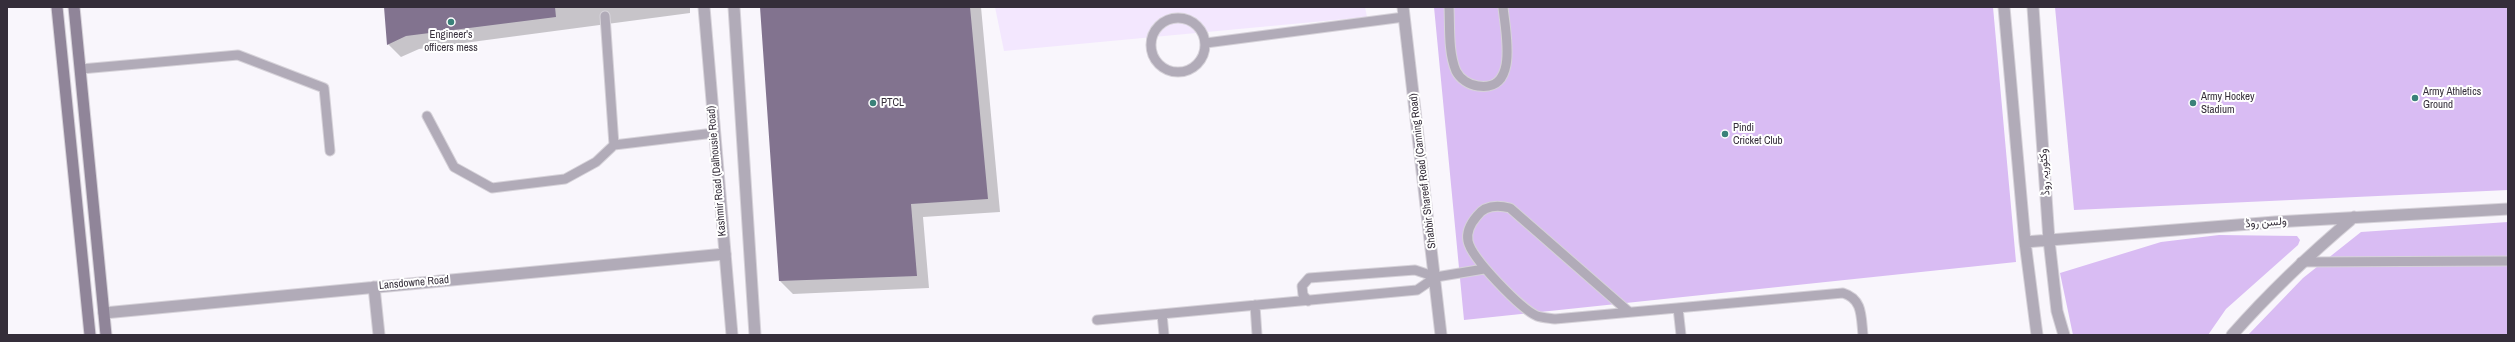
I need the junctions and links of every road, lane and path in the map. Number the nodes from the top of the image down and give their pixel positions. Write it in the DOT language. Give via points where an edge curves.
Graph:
graph roads {
  1 [pos="57,7"];
  2 [pos="74,7"];
  3 [pos="704,7"];
  4 [pos="734,7"];
  5 [pos="1449,7"];
  6 [pos="1503,7"];
  7 [pos="2004,7"];
  8 [pos="2033,7"];
  9 [pos="1404,12"];
  10 [pos="605,16"];
  11 [pos="1206,43"];
  12 [pos="81,69"];
  13 [pos="427,116"];
  14 [pos="714,133"];
  15 [pos="614,145"];
  16 [pos="330,151"];
  17 [pos="2508,209"];
  18 [pos="2354,217"];
  19 [pos="2049,240"];
  20 [pos="2025,242"];
  21 [pos="724,254"];
  22 [pos="2508,261"];
  23 [pos="2301,262"];
  24 [pos="1484,269"];
  25 [pos="1436,277"];
  26 [pos="374,287"];
  27 [pos="1308,301"];
  28 [pos="1255,305"];
  29 [pos="1678,308"];
  30 [pos="1629,312"];
  31 [pos="104,313"];
  32 [pos="1162,314"];
  33 [pos="1097,320"];
  34 [pos="90,335"];
  35 [pos="106,335"];
  36 [pos="379,335"];
  37 [pos="732,335"];
  38 [pos="755,335"];
  39 [pos="1164,335"];
  40 [pos="1257,335"];
  41 [pos="1441,335"];
  42 [pos="1681,335"];
  43 [pos="1863,335"];
  44 [pos="2037,335"];
  45 [pos="2064,335"];
  46 [pos="2232,335"];
  1 -- 34 [label="main road"];
  2 -- 12 [label="main road"];
  3 -- 14 [label="street, Kashmir Road (Dalhousie Road)"];
  4 -- 38 [label="street"];
  5 -- 6 [label="lane" via="1456,72 1467,83 1482,86 1500,79 1508,63"];
  7 -- 20 [label="street"];
  8 -- 19 [label="street, وکٹوریہ روڈ"];
  9 -- 11 [label="lane"];
  9 -- 25 [label="street, Shabbir Shareef Road (Canning Road)"];
  10 -- 15 [label="lane"];
  11 -- 11 [label="lane" via="1204,55 1198,64 1188,70 1177,72 1166,69 1157,62 1152,52 1152,40 1156,30 1164,22 1174,18 1186,18 1196,23 1203,32"];
  12 -- 16 [label="lane" via="238,55 324,88"];
  12 -- 31 [label="main road"];
  13 -- 15 [label="lane" via="454,167 492,188 565,180 596,162"];
  14 -- 15 [label="lane"];
  14 -- 21 [label="street, Kashmir Road (Dalhousie Road)"];
  17 -- 18 [label="street, ولسن روڈ"];
  18 -- 19 [label="street, ولسن روڈ"];
  18 -- 23 [label="street"];
  19 -- 20 [label="street, ولسن روڈ"];
  19 -- 45 [label="street, وکٹوریہ روڈ" via="2057,311"];
  20 -- 44 [label="street"];
  21 -- 26 [label="street, Lansdowne Road"];
  21 -- 37 [label="street, Kashmir Road (Dalhousie Road)"];
  22 -- 23 [label="lane"];
  23 -- 46 [label="street" via="2265,297"];
  24 -- 25 [label="lane"];
  24 -- 30 [label="lane" via="1536,316 1556,319"];
  24 -- 30 [label="lane" via="1468,242 1471,223 1480,212 1491,206 1510,208"];
  25 -- 27 [label="lane" via="1418,290"];
  25 -- 27 [label="lane" via="1414,270 1309,278 1302,286 1303,295"];
  25 -- 41 [label="street, Shabbir Shareef Road (Canning Road)"];
  26 -- 31 [label="street, Lansdowne Road"];
  26 -- 36 [label="street"];
  27 -- 28 [label="lane"];
  28 -- 32 [label="lane"];
  28 -- 40 [label="lane"];
  29 -- 30 [label="lane"];
  29 -- 42 [label="lane"];
  29 -- 43 [label="lane" via="1843,293 1852,296 1859,305"];
  31 -- 35 [label="main road"];
  32 -- 33 [label="lane"];
  32 -- 39 [label="lane"];
}
